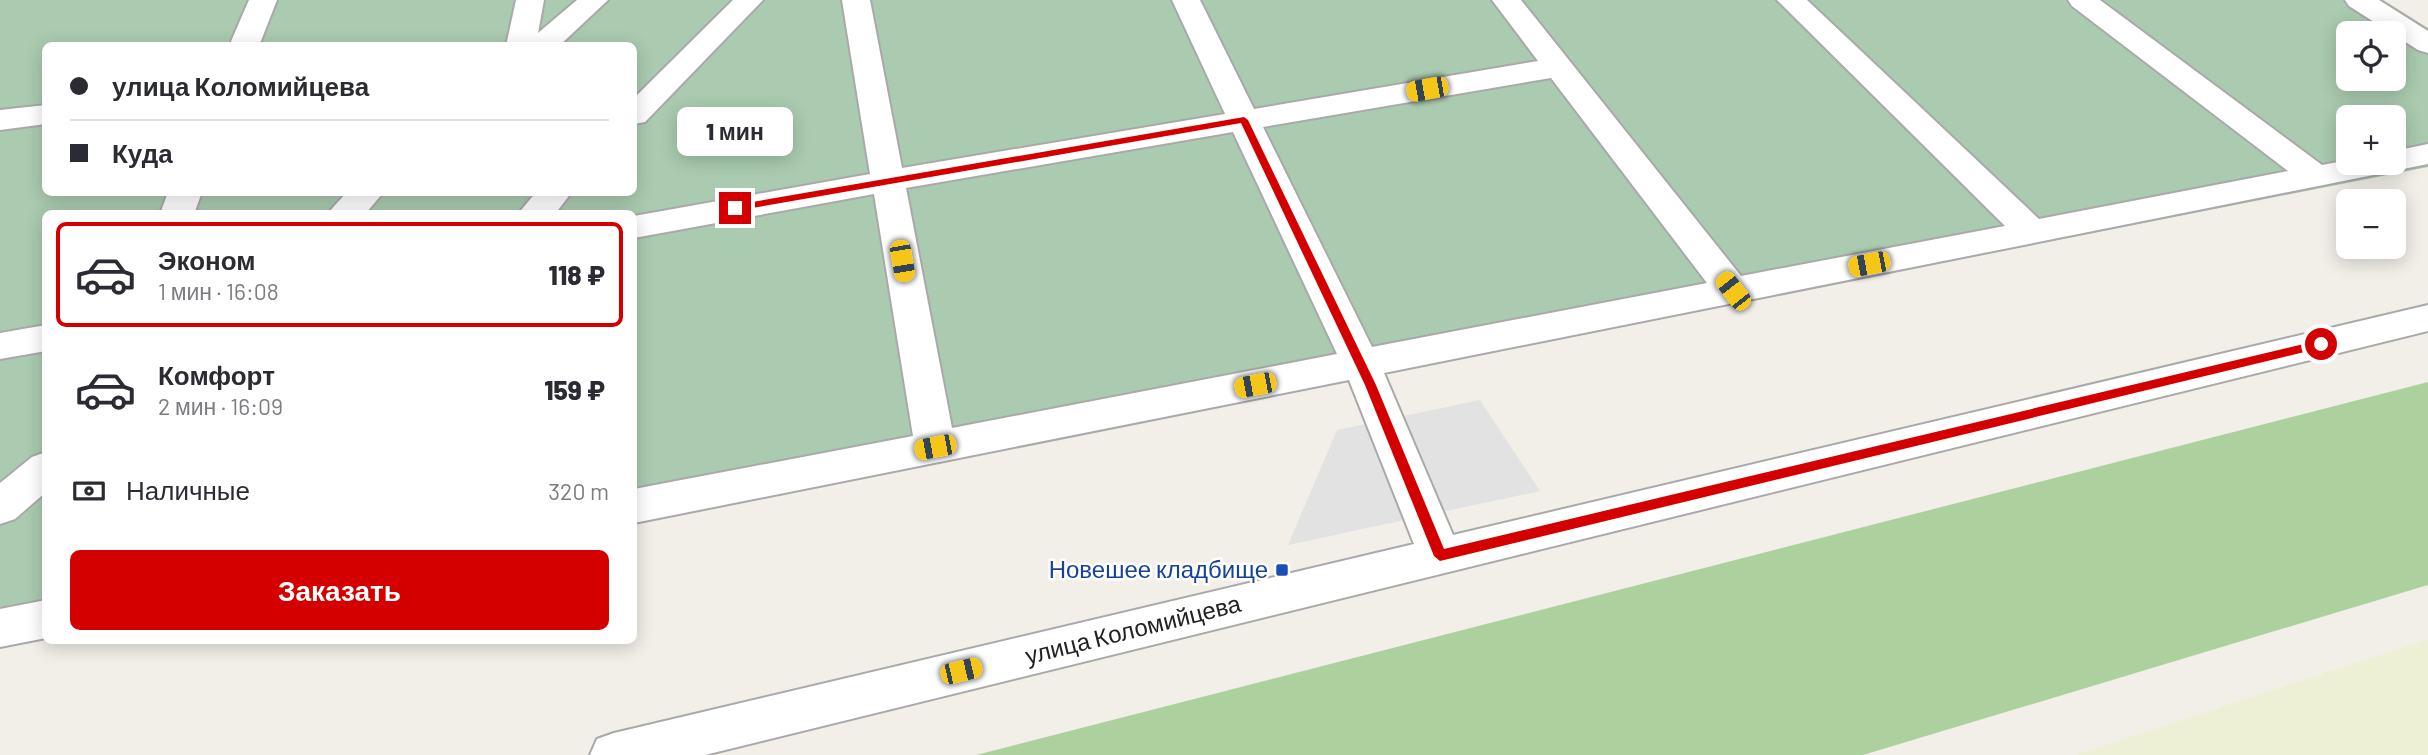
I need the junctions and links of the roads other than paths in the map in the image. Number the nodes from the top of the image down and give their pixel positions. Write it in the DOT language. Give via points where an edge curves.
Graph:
graph roads {
  1 [pos="263,0"];
  2 [pos="530,0"];
  3 [pos="594,0"];
  4 [pos="749,0"];
  5 [pos="1186,0"];
  6 [pos="1506,0"];
  7 [pos="1791,0"];
  8 [pos="2082,0"];
  9 [pos="2359,0"];
  10 [pos="863,1"];
  11 [pos="246,42"];
  12 [pos="522,42"];
  13 [pos="546,42"];
  14 [pos="2428,44"];
  15 [pos="1559,67"];
  16 [pos="637,112"];
  17 [pos="42,115"];
  18 [pos="0,120"];
  19 [pos="1244,120"];
  20 [pos="2428,154"];
  21 [pos="2406,159"];
  22 [pos="2336,172"];
  23 [pos="2315,176"];
  24 [pos="888,181"];
  25 [pos="364,196"];
  26 [pos="552,196"];
  27 [pos="349,210"];
  28 [pos="539,210"];
  29 [pos="637,226"];
  30 [pos="2032,232"];
  31 [pos="1733,291"];
  32 [pos="2428,318"];
  33 [pos="42,339"];
  34 [pos="0,346"];
  35 [pos="1361,365"];
  36 [pos="935,447"];
  37 [pos="42,471"];
  38 [pos="637,505"];
  39 [pos="0,506"];
  40 [pos="1440,556"];
  41 [pos="42,620"];
  42 [pos="0,628"];
  43 [pos="614,755"];
  1 -- 11 [label="street"];
  2 -- 12 [label="street"];
  3 -- 13 [label="street"];
  4 -- 16 [label="street"];
  5 -- 19 [label="street"];
  6 -- 15 [label="street"];
  7 -- 30 [label="street"];
  8 -- 23 [label="street"];
  9 -- 14 [label="street"];
  10 -- 24 [label="street"];
  15 -- 19 [label="street"];
  15 -- 31 [label="street"];
  17 -- 18 [label="street"];
  19 -- 24 [label="street"];
  19 -- 35 [label="street"];
  20 -- 21 [label="street"];
  22 -- 23 [label="street"];
  23 -- 30 [label="street"];
  24 -- 29 [label="street"];
  24 -- 36 [label="street"];
  25 -- 27 [label="street"];
  26 -- 28 [label="street"];
  30 -- 31 [label="street"];
  31 -- 35 [label="street"];
  32 -- 40 [label="street, улица Коломийцева"];
  33 -- 34 [label="street"];
  35 -- 36 [label="street"];
  35 -- 40 [label="street"];
  36 -- 38 [label="street"];
  37 -- 39 [label="street"];
  40 -- 43 [label="street, улица Коломийцева"];
  41 -- 42 [label="street"];
}
